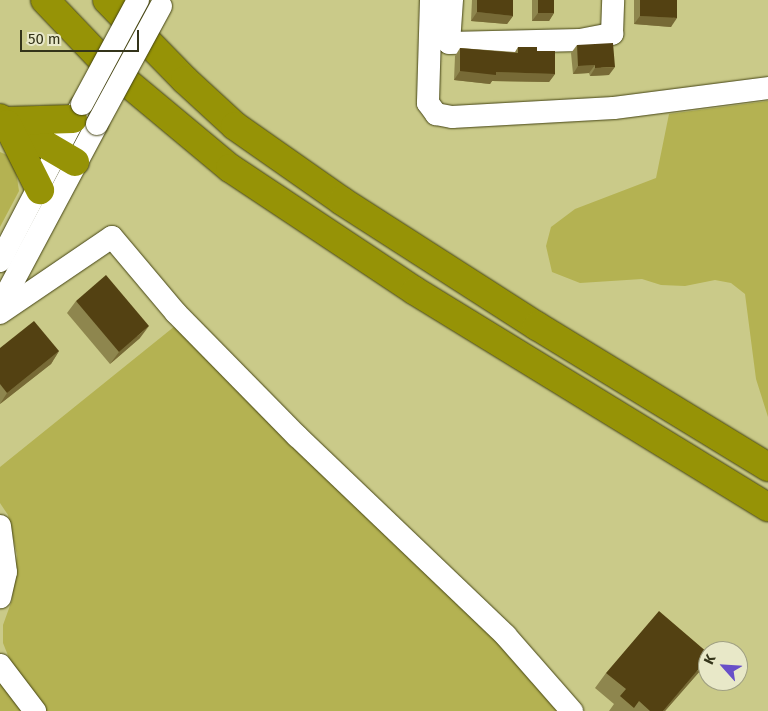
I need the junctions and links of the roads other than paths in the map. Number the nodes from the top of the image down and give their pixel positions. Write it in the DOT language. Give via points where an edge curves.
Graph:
graph roads {
  1 [pos="45,0"];
  2 [pos="107,0"];
  3 [pos="138,0"];
  4 [pos="431,0"];
  5 [pos="452,0"];
  6 [pos="613,0"];
  7 [pos="163,3"];
  8 [pos="768,88"];
  9 [pos="84,116"];
  10 [pos="2,119"];
  11 [pos="66,158"];
  12 [pos="40,190"];
  13 [pos="0,262"];
  14 [pos="0,306"];
  15 [pos="0,313"];
  16 [pos="768,467"];
  17 [pos="768,507"];
  18 [pos="0,526"];
  19 [pos="0,597"];
  20 [pos="0,664"];
  21 [pos="35,711"];
  22 [pos="572,711"];
  1 -- 17 [label="highway" via="111,69 230,168 415,291"];
  2 -- 16 [label="highway" via="184,80 236,126 342,201 537,326"];
  3 -- 9 [label="street, bridge"];
  4 -- 8 [label="street" via="428,103 436,114 452,117 614,108"];
  5 -- 6 [label="street" via="449,43 580,40 612,34"];
  7 -- 9 [label="street, bridge"];
  9 -- 10 [label="highway"];
  9 -- 11 [label="street"];
  10 -- 11 [label="highway"];
  10 -- 12 [label="highway" via="25,154"];
  11 -- 12 [label="street"];
  11 -- 14 [label="street"];
  12 -- 13 [label="street"];
  15 -- 22 [label="street" via="112,237 176,313 297,436 506,636"];
  18 -- 19 [label="street" via="6,572"];
  20 -- 21 [label="street"];
}
